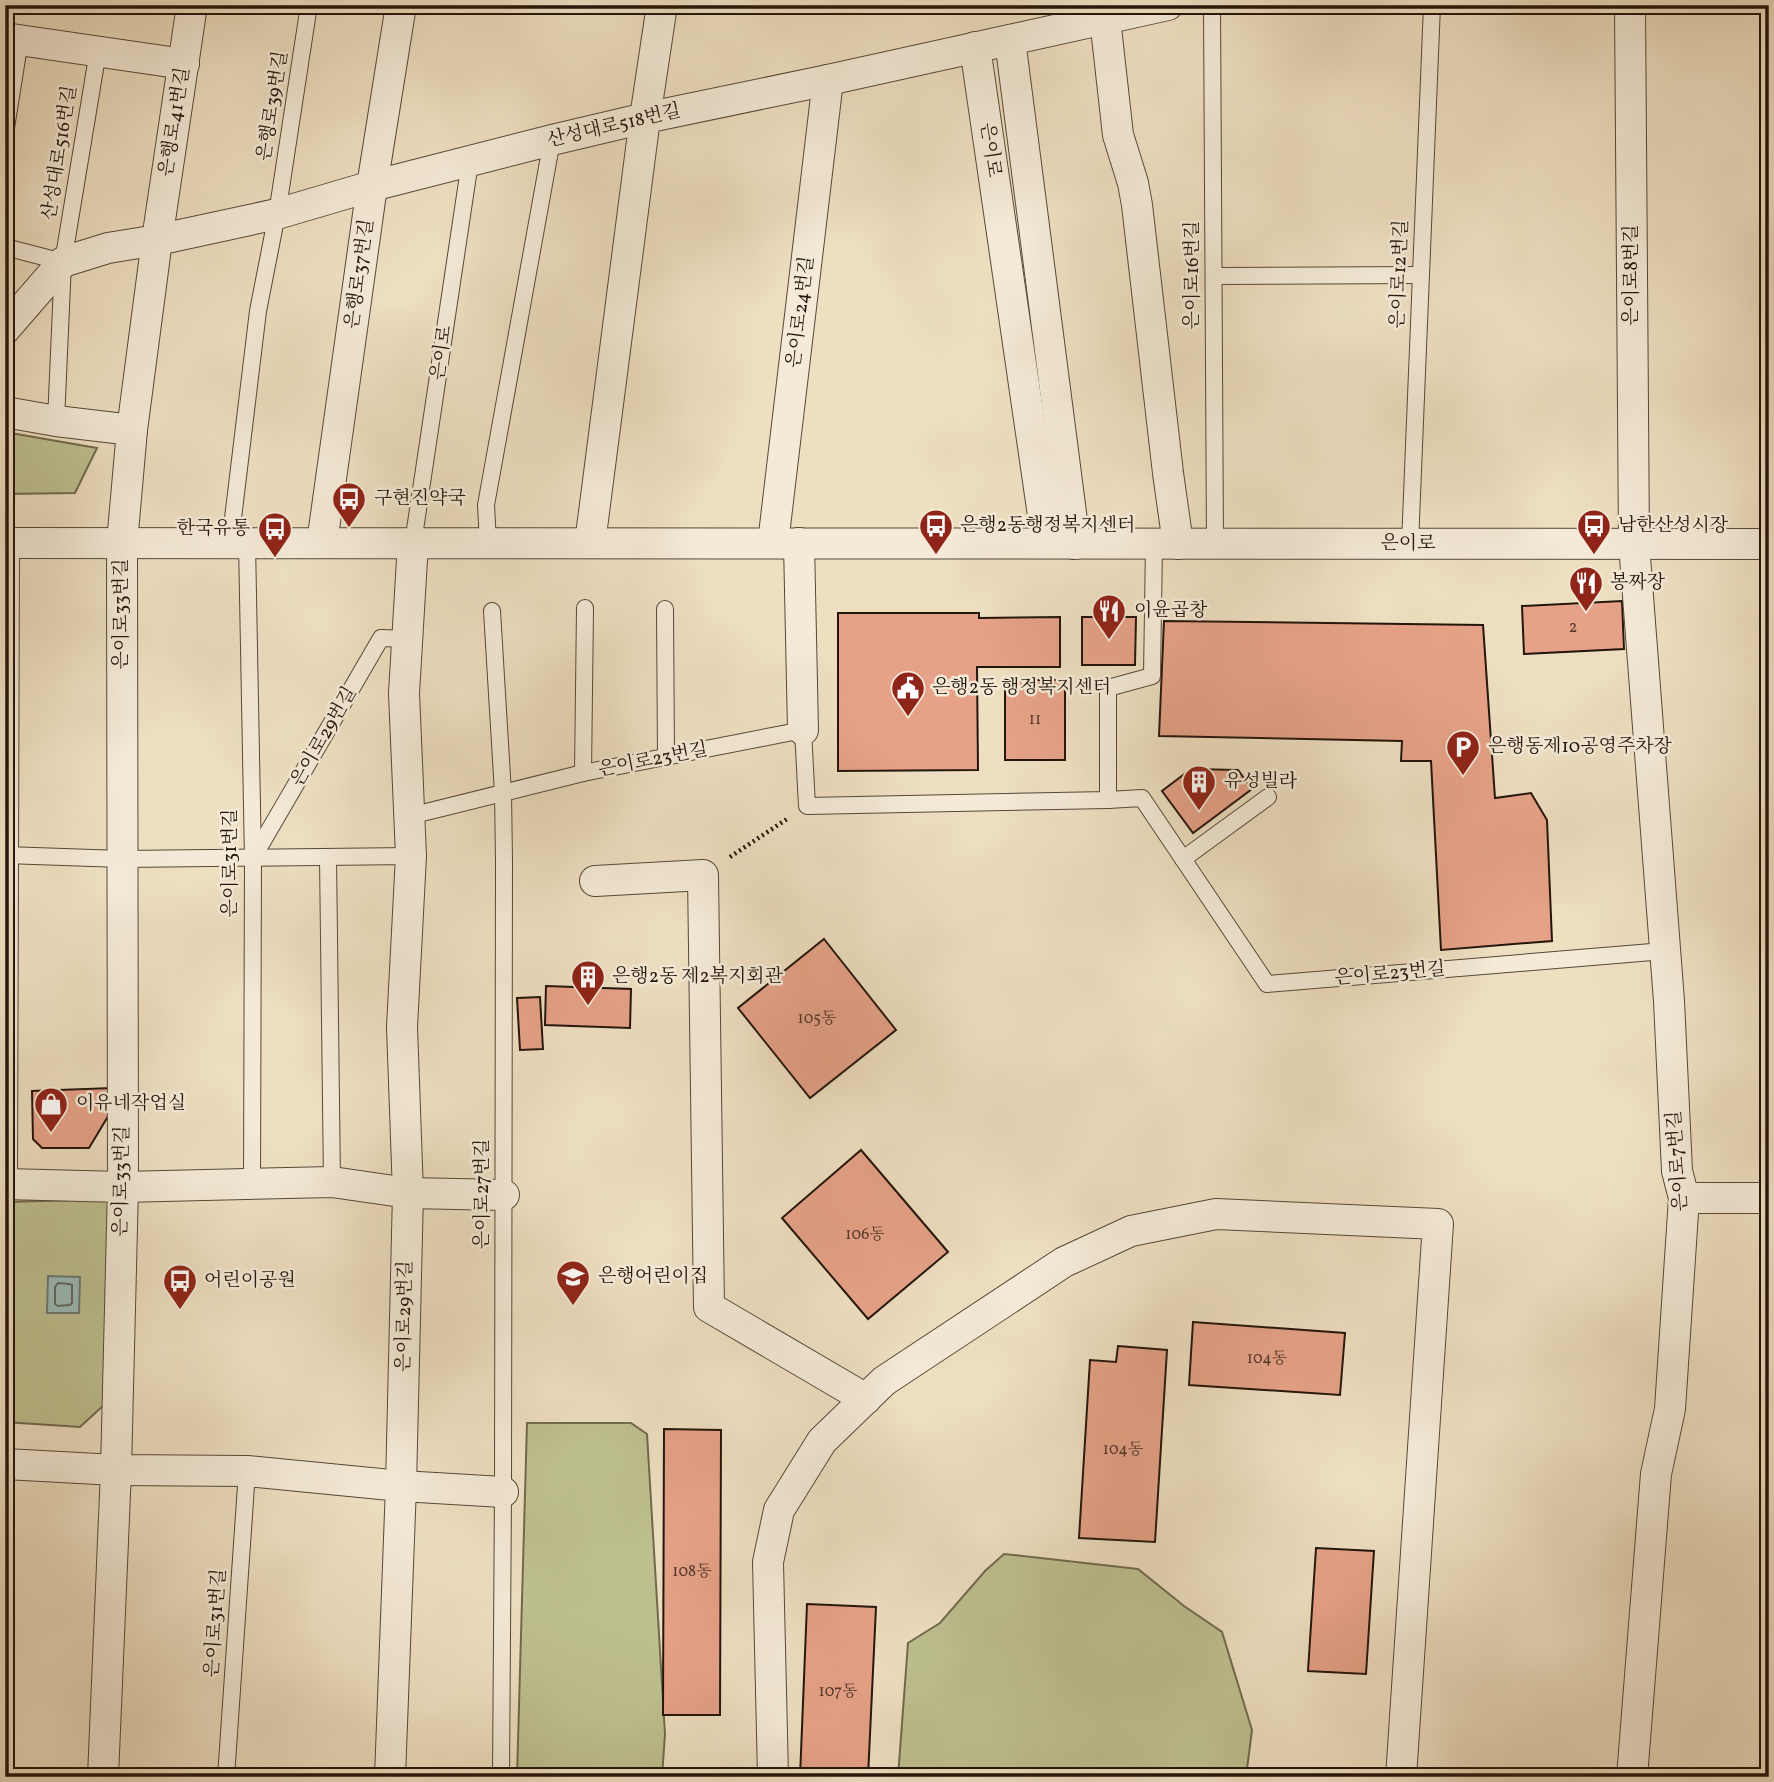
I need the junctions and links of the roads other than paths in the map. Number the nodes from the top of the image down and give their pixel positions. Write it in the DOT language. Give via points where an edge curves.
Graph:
graph roads {
  1 [pos="192,5"];
  2 [pos="309,5"];
  3 [pos="401,5"];
  4 [pos="662,5"];
  5 [pos="1168,5"];
  6 [pos="1212,5"];
  7 [pos="1432,5"];
  8 [pos="1630,5"];
  9 [pos="1105,19"];
  10 [pos="12,39"];
  11 [pos="1010,40"];
  12 [pos="975,47"];
  13 [pos="97,51"];
  14 [pos="184,64"];
  15 [pos="828,80"];
  16 [pos="645,118"];
  17 [pos="5,134"];
  18 [pos="552,140"];
  19 [pos="470,162"];
  20 [pos="372,186"];
  21 [pos="277,214"];
  22 [pos="156,240"];
  23 [pos="5,247"];
  24 [pos="63,261"];
  25 [pos="1421,275"];
  26 [pos="1213,276"];
  27 [pos="5,328"];
  28 [pos="5,412"];
  29 [pos="57,421"];
  30 [pos="132,430"];
  31 [pos="8,543"];
  32 [pos="122,543"];
  33 [pos="238,543"];
  34 [pos="322,543"];
  35 [pos="413,543"];
  36 [pos="488,543"];
  37 [pos="590,543"];
  38 [pos="786,543"];
  39 [pos="1061,543"];
  40 [pos="1166,544"];
  41 [pos="1215,544"];
  42 [pos="1410,544"];
  43 [pos="1634,544"];
  44 [pos="1769,544"];
  45 [pos="585,608"];
  46 [pos="665,609"];
  47 [pos="492,611"];
  48 [pos="407,639"];
  49 [pos="803,730"];
  50 [pos="667,758"];
  51 [pos="583,774"];
  52 [pos="503,793"];
  53 [pos="1268,797"];
  54 [pos="1108,800"];
  55 [pos="410,816"];
  56 [pos="8,855"];
  57 [pos="411,856"];
  58 [pos="328,857"];
  59 [pos="122,859"];
  60 [pos="253,859"];
  61 [pos="1183,859"];
  62 [pos="595,881"];
  63 [pos="1664,951"];
  64 [pos="332,1182"];
  65 [pos="252,1183"];
  66 [pos="7,1184"];
  67 [pos="123,1187"];
  68 [pos="408,1193"];
  69 [pos="504,1195"];
  70 [pos="1684,1198"];
  71 [pos="1769,1198"];
  72 [pos="866,1399"];
  73 [pos="5,1464"];
  74 [pos="116,1470"];
  75 [pos="247,1472"];
  76 [pos="401,1486"];
  77 [pos="503,1492"];
  78 [pos="103,1777"];
  79 [pos="226,1777"];
  80 [pos="390,1777"];
  81 [pos="501,1777"];
  82 [pos="773,1777"];
  83 [pos="1401,1777"];
  84 [pos="1632,1777"];
  1 -- 14 [label="street, 은행로41번길"];
  2 -- 21 [label="lane, 은행로39번길"];
  3 -- 20 [label="street, 은행로37번길"];
  4 -- 16 [label="street"];
  5 -- 9 [label="street, 산성대로518번길"];
  6 -- 26 [label="lane, 은이로16번길"];
  7 -- 25 [label="lane, 은이로12번길"];
  8 -- 43 [label="street, 은이로8번길"];
  9 -- 11 [label="street, 산성대로518번길"];
  9 -- 40 [label="street" via="1118,135 1137,205 1168,473"];
  10 -- 13 [label="street"];
  10 -- 17 [label="lane"];
  11 -- 12 [label="street, 산성대로518번길"];
  11 -- 39 [label="street"];
  12 -- 15 [label="street, 산성대로518번길"];
  12 -- 39 [label="street, 은이로"];
  13 -- 14 [label="street"];
  13 -- 24 [label="lane, 산성대로516번길"];
  14 -- 22 [label="street, 은행로41번길"];
  15 -- 16 [label="street, 산성대로518번길"];
  15 -- 38 [label="street, 은이로24번길"];
  16 -- 18 [label="street, 산성대로518번길"];
  16 -- 37 [label="street"];
  18 -- 19 [label="street, 산성대로518번길"];
  18 -- 36 [label="lane" via="486,505"];
  19 -- 20 [label="street, 산성대로518번길"];
  19 -- 35 [label="lane, 은이로"];
  20 -- 21 [label="street, 산성대로518번길"];
  20 -- 34 [label="street, 은행로37번길"];
  21 -- 22 [label="street, 산성대로518번길"];
  21 -- 33 [label="lane" via="258,311"];
  22 -- 24 [label="street, 산성대로518번길"];
  22 -- 30 [label="street"];
  23 -- 24 [label="lane, 산성대로518번길"];
  24 -- 27 [label="street"];
  24 -- 29 [label="lane"];
  25 -- 26 [label="lane"];
  25 -- 42 [label="lane, 은이로12번길"];
  26 -- 41 [label="lane, 은이로16번길"];
  28 -- 29 [label="street"];
  29 -- 30 [label="street"];
  30 -- 32 [label="street"];
  31 -- 32 [label="street, 은이로"];
  31 -- 56 [label="lane"];
  32 -- 33 [label="street, 은이로"];
  32 -- 59 [label="street, 은이로33번길"];
  33 -- 34 [label="street, 은이로"];
  33 -- 60 [label="lane, 은이로31번길"];
  34 -- 35 [label="street, 은이로"];
  35 -- 36 [label="street, 은이로"];
  35 -- 48 [label="street, 은이로29번길"];
  36 -- 37 [label="street, 은이로"];
  37 -- 38 [label="street, 은이로"];
  38 -- 39 [label="street, 은이로"];
  38 -- 49 [label="street"];
  39 -- 40 [label="street, 은이로"];
  40 -- 41 [label="street, 은이로"];
  40 -- 54 [label="lane" via="1152,676 1108,688"];
  41 -- 42 [label="street, 은이로"];
  42 -- 43 [label="street, 은이로"];
  43 -- 44 [label="street, 은이로"];
  43 -- 63 [label="street, 은이로7번길"];
  45 -- 51 [label="lane"];
  46 -- 50 [label="lane"];
  47 -- 52 [label="lane, 은이로27번길"];
  48 -- 55 [label="street, 은이로29번길" via="404,693"];
  48 -- 60 [label="lane, 은이로29번길" via="381,638"];
  49 -- 50 [label="lane, 은이로23번길"];
  49 -- 54 [label="lane, 은이로23번길" via="807,806"];
  50 -- 51 [label="lane, 은이로23번길"];
  51 -- 52 [label="lane, 은이로23번길"];
  52 -- 55 [label="lane, 은이로23번길"];
  52 -- 69 [label="lane, 은이로27번길"];
  53 -- 61 [label="lane"];
  54 -- 61 [label="lane, 은이로23번길" via="1142,798"];
  55 -- 57 [label="street, 은이로29번길"];
  56 -- 59 [label="lane"];
  56 -- 66 [label="lane"];
  57 -- 58 [label="lane"];
  57 -- 68 [label="street, 은이로29번길" via="402,1027"];
  58 -- 60 [label="lane"];
  58 -- 64 [label="lane"];
  59 -- 60 [label="lane"];
  59 -- 67 [label="street, 은이로33번길"];
  60 -- 65 [label="lane, 은이로31번길"];
  61 -- 63 [label="lane, 은이로23번길" via="1267,984"];
  62 -- 72 [label="street" via="703,875 709,1307"];
  63 -- 70 [label="street, 은이로7번길" via="1677,1171"];
  64 -- 65 [label="street"];
  64 -- 68 [label="street"];
  65 -- 67 [label="street"];
  66 -- 67 [label="street"];
  67 -- 74 [label="street, 은이로33번길"];
  68 -- 69 [label="street"];
  68 -- 76 [label="street, 은이로29번길"];
  69 -- 77 [label="lane, 은이로27번길"];
  70 -- 71 [label="street"];
  70 -- 84 [label="street, 은이로7번길" via="1670,1409 1656,1474"];
  72 -- 82 [label="street" via="822,1441 779,1510 768,1562"];
  72 -- 83 [label="street" via="884,1381 1064,1262 1131,1231 1216,1214 1438,1224"];
  73 -- 74 [label="street"];
  74 -- 75 [label="street"];
  74 -- 78 [label="street, 은이로33번길"];
  75 -- 76 [label="street"];
  75 -- 79 [label="lane, 은이로31번길"];
  76 -- 77 [label="street"];
  76 -- 80 [label="street, 은이로29번길"];
  77 -- 81 [label="lane, 은이로27번길"];
}
